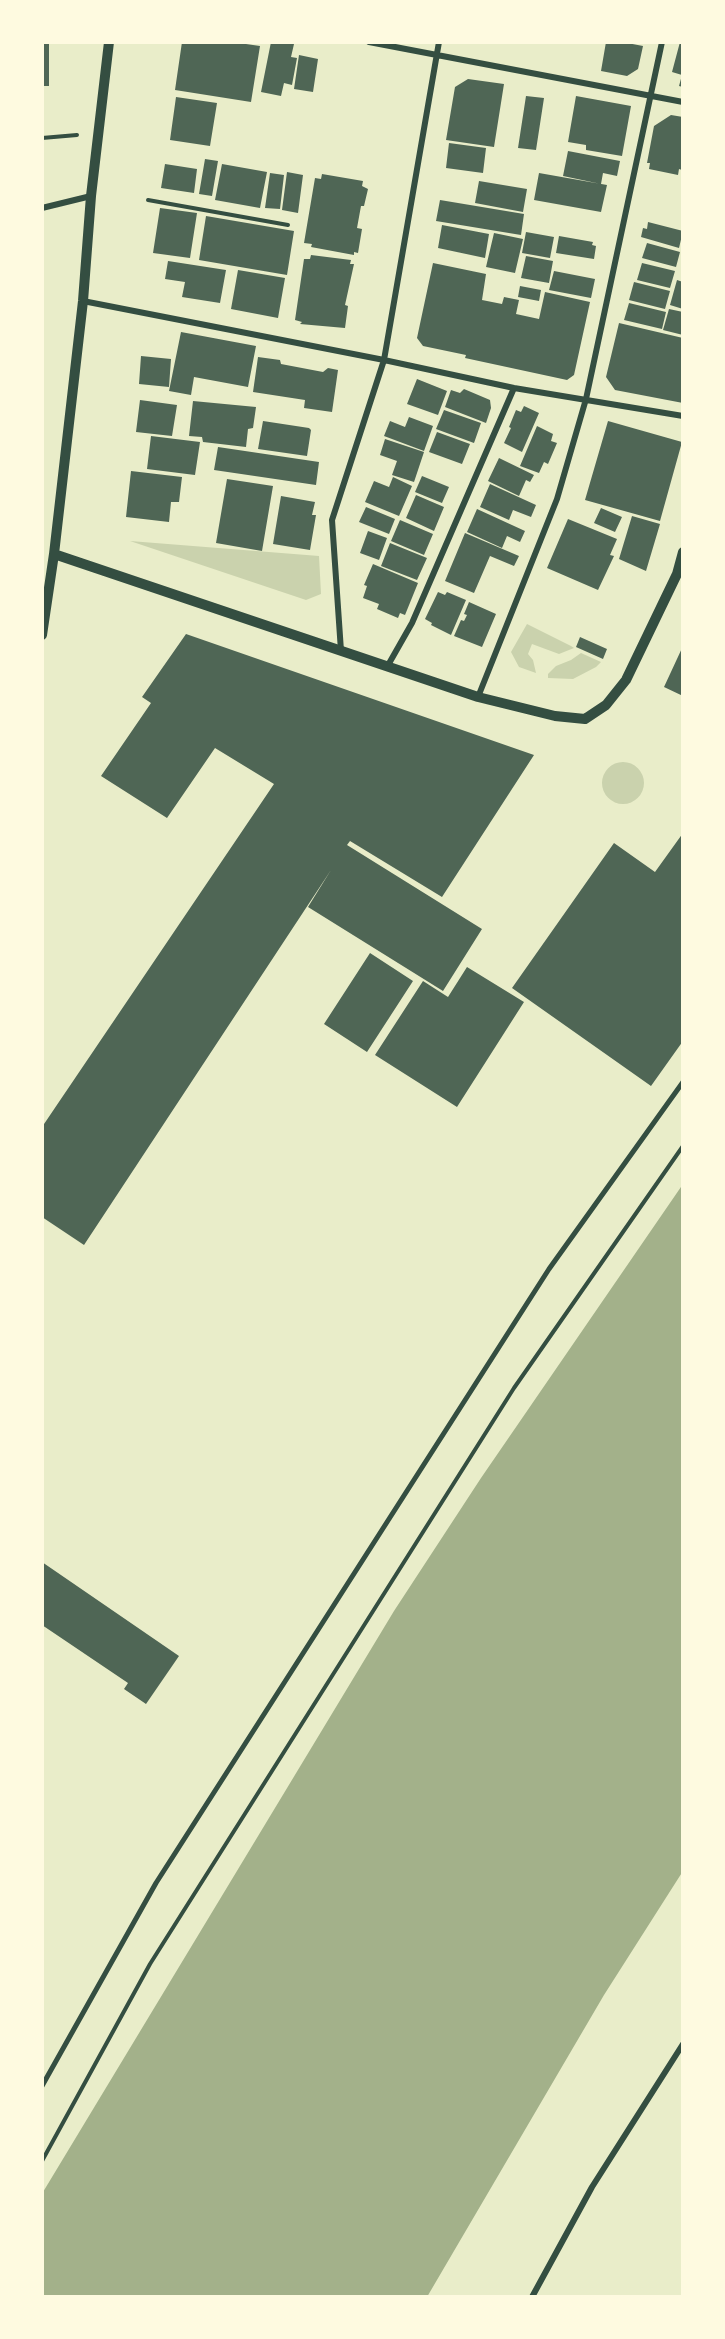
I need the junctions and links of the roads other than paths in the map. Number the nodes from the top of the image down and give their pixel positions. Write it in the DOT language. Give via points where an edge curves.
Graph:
graph roads {
  1 [pos="109,42"];
  2 [pos="369,42"];
  3 [pos="439,42"];
  4 [pos="662,42"];
  5 [pos="437,55"];
  6 [pos="651,95"];
  7 [pos="683,102"];
  8 [pos="91,196"];
  9 [pos="42,208"];
  10 [pos="83,301"];
  11 [pos="384,360"];
  12 [pos="514,388"];
  13 [pos="586,399"];
  14 [pos="683,416"];
  15 [pos="683,552"];
  16 [pos="54,554"];
  17 [pos="44,599"];
  18 [pos="42,634"];
  19 [pos="341,652"];
  20 [pos="387,668"];
  21 [pos="478,697"];
  22 [pos="683,1082"];
  23 [pos="683,2044"];
  24 [pos="42,2086"];
  25 [pos="532,2297"];
  1 -- 8 [label="street"];
  2 -- 5 [label="street"];
  3 -- 5 [label="street"];
  4 -- 6 [label="street"];
  5 -- 6 [label="street"];
  5 -- 11 [label="street"];
  6 -- 7 [label="street"];
  6 -- 13 [label="street"];
  8 -- 9 [label="street"];
  8 -- 10 [label="street"];
  10 -- 11 [label="street"];
  10 -- 16 [label="street"];
  11 -- 12 [label="street"];
  11 -- 19 [label="street" via="332,520"];
  12 -- 13 [label="street"];
  12 -- 20 [label="street" via="412,623"];
  13 -- 14 [label="street"];
  13 -- 21 [label="street" via="557,499"];
  15 -- 21 [label="street" via="678,574 626,680 606,705 585,719 555,716"];
  16 -- 17 [label="street"];
  16 -- 19 [label="street"];
  17 -- 18 [label="street"];
  19 -- 20 [label="street"];
  20 -- 21 [label="street"];
  22 -- 24 [label="street" via="549,1269 156,1883"];
  23 -- 25 [label="street" via="592,2187"];
}
